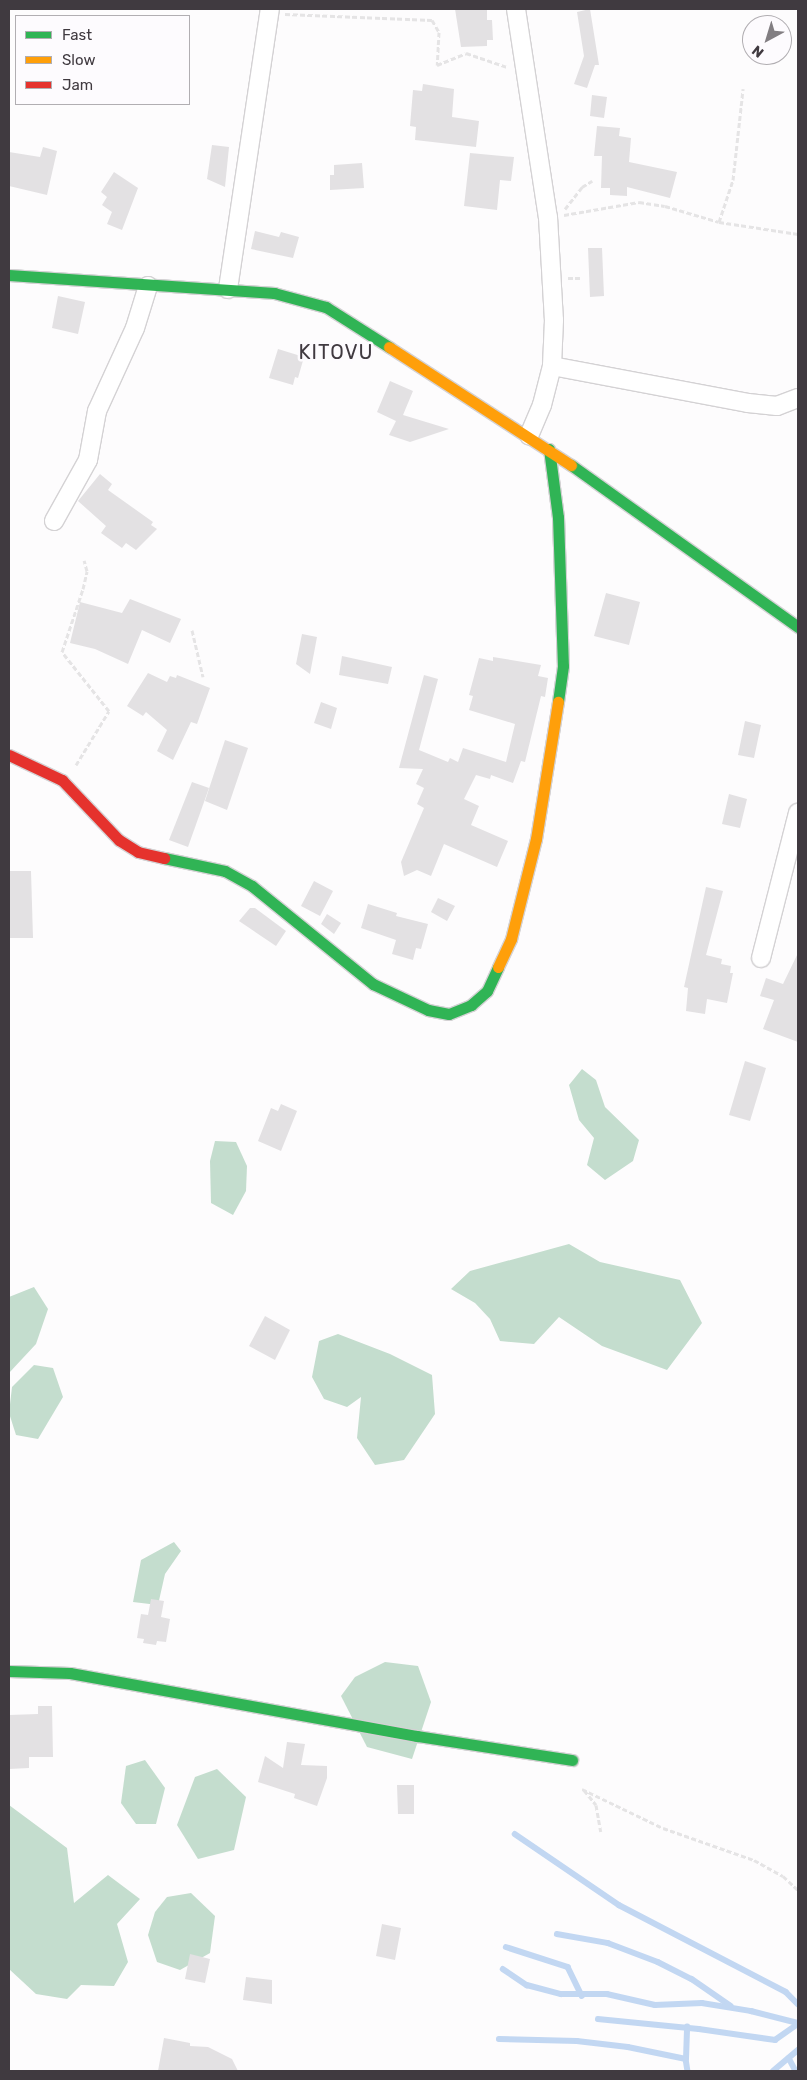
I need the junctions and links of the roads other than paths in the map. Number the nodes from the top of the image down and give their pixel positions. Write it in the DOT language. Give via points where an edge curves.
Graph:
graph roads {
  1 [pos="516,9"];
  2 [pos="270,14"];
  3 [pos="9,275"];
  4 [pos="148,286"];
  5 [pos="228,289"];
  6 [pos="552,366"];
  7 [pos="798,398"];
  8 [pos="529,435"];
  9 [pos="549,449"];
  10 [pos="54,521"];
  11 [pos="798,627"];
  12 [pos="9,755"];
  13 [pos="798,813"];
  14 [pos="761,958"];
  15 [pos="9,1670"];
  16 [pos="572,1760"];
  1 -- 6 [label="street" via="548,217 554,320"];
  2 -- 5 [label="street"];
  3 -- 4 [label="street"];
  4 -- 5 [label="street"];
  4 -- 10 [label="street" via="134,328 97,411 95,437 88,460"];
  5 -- 8 [label="street" via="274,293 326,306"];
  6 -- 7 [label="street" via="748,403 777,406"];
  6 -- 8 [label="street" via="542,405"];
  8 -- 9 [label="street"];
  9 -- 11 [label="street"];
  9 -- 12 [label="street" via="558,517 563,666 554,733 536,839 511,939 487,991 471,1005 449,1014 428,1010 373,984 252,886 225,871 138,852 120,840 62,780"];
  13 -- 14 [label="street"];
  15 -- 16 [label="street" via="70,1673 417,1736"];
}
